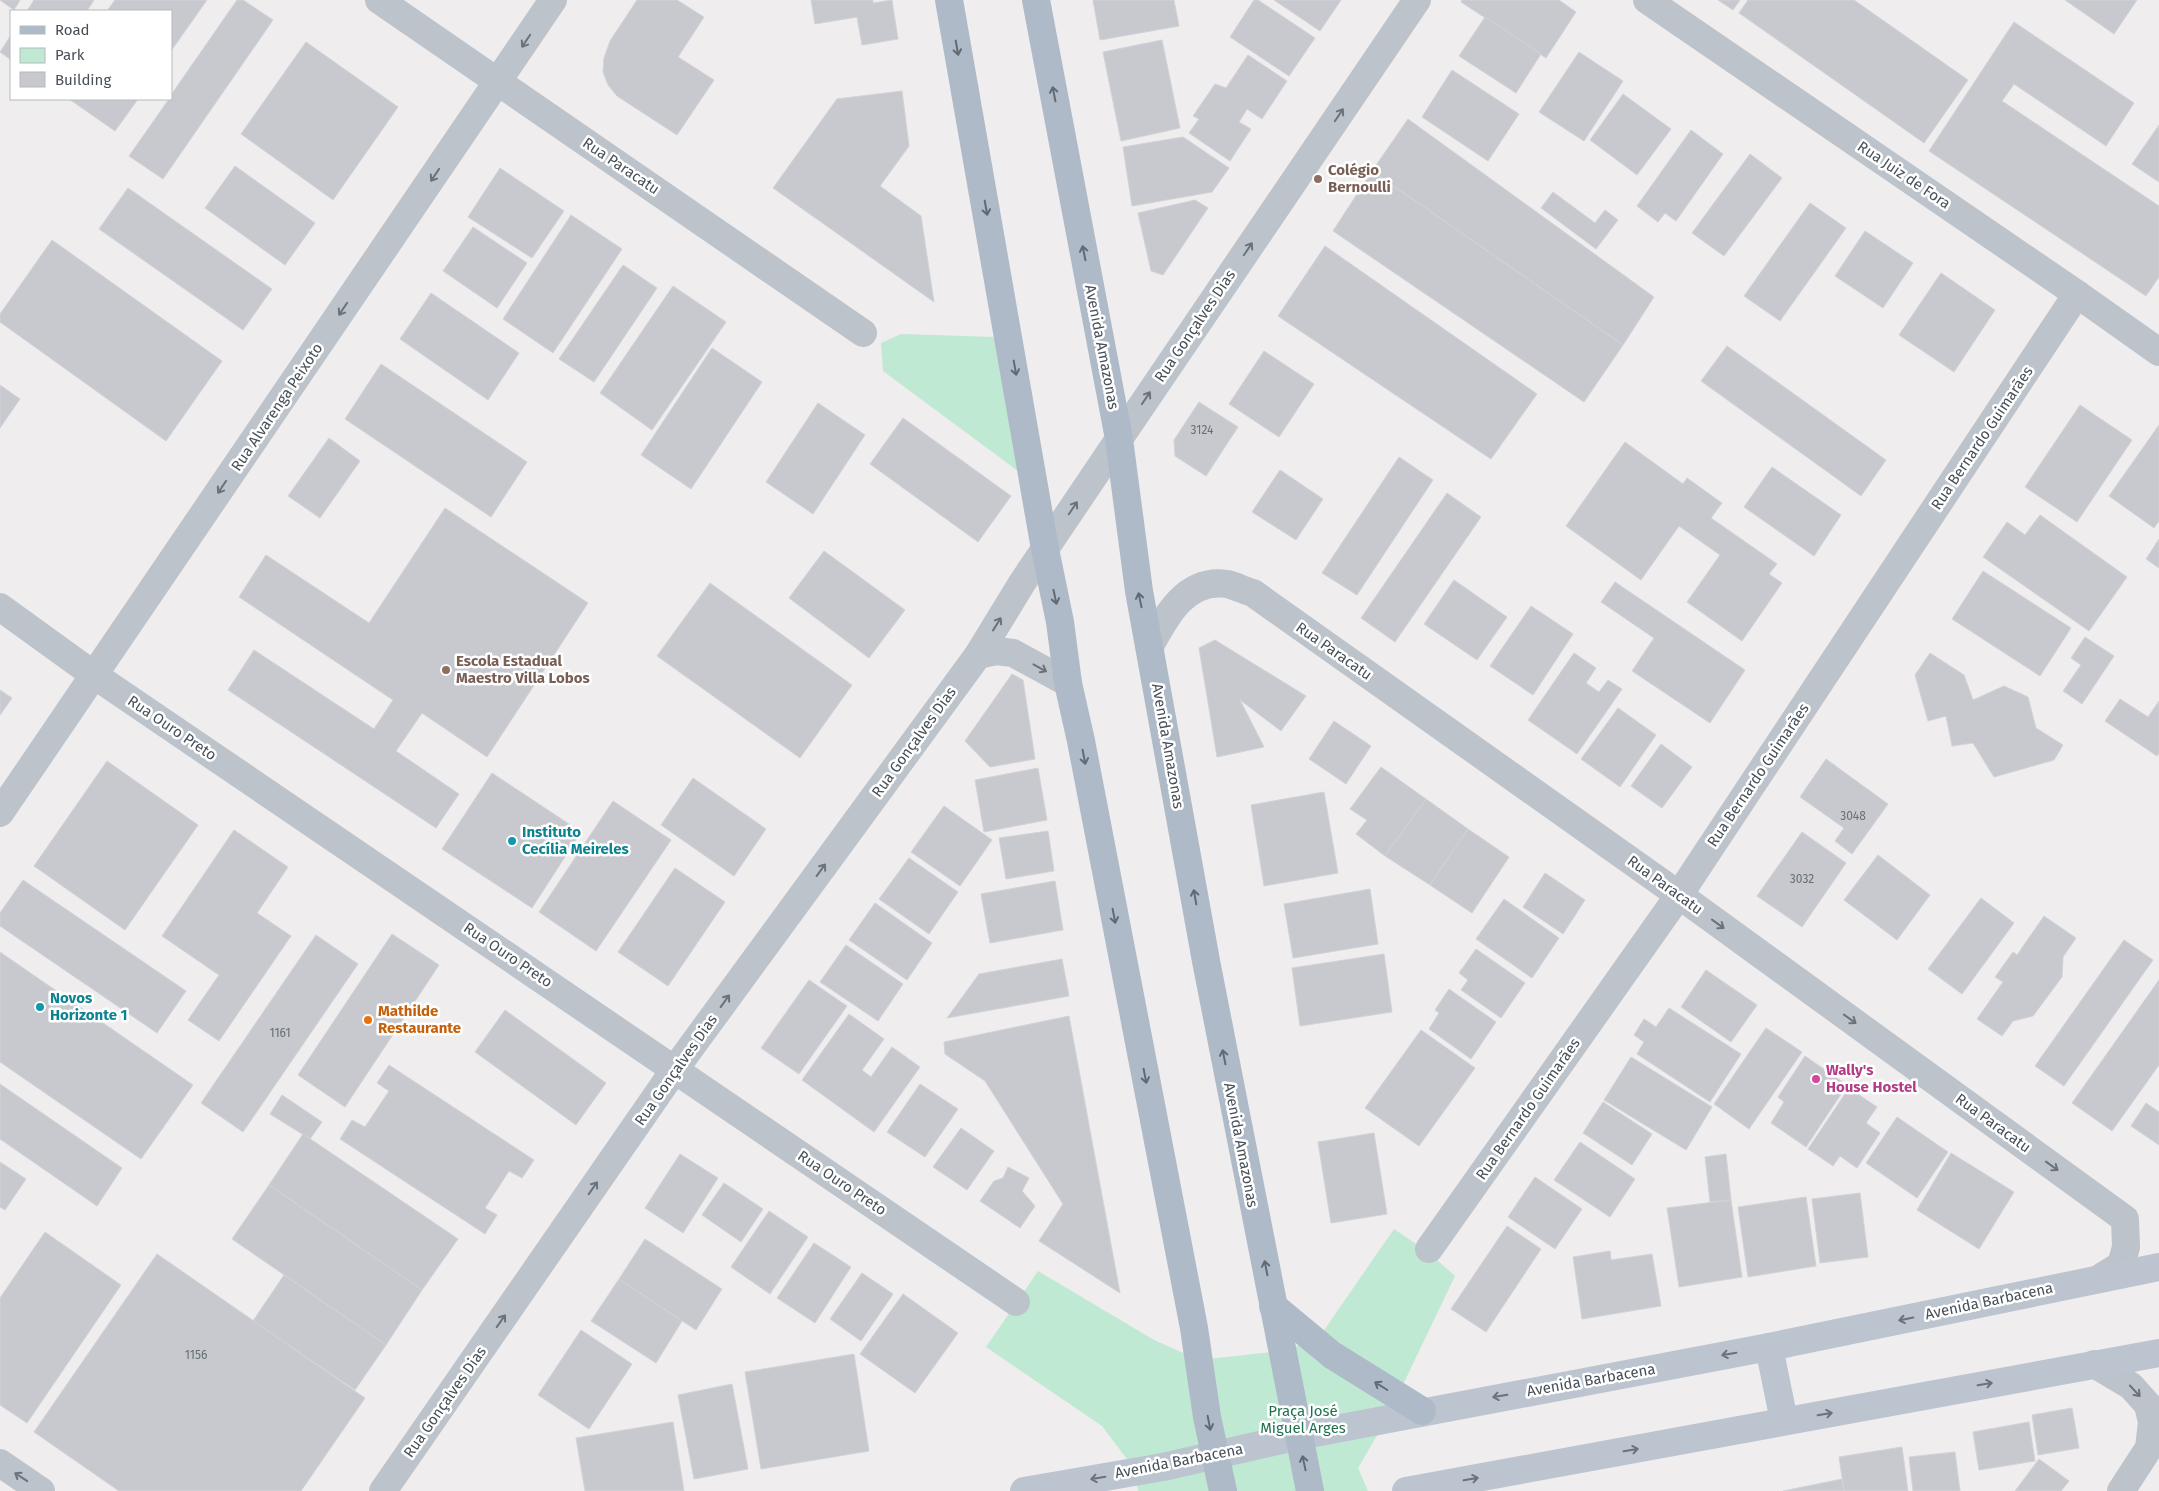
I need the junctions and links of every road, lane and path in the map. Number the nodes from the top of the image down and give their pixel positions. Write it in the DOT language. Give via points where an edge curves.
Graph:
graph roads {
  1 [pos="379,0"];
  2 [pos="553,0"];
  3 [pos="948,0"];
  4 [pos="1036,0"];
  5 [pos="1417,0"];
  6 [pos="1647,0"];
  7 [pos="499,82"];
  8 [pos="2077,294"];
  9 [pos="863,332"];
  10 [pos="2159,352"];
  11 [pos="1119,439"];
  12 [pos="1045,549"];
  13 [pos="0,607"];
  14 [pos="1150,646"];
  15 [pos="978,655"];
  16 [pos="94,674"];
  17 [pos="1068,683"];
  18 [pos="0,814"];
  19 [pos="1679,895"];
  20 [pos="675,1069"];
  21 [pos="1429,1249"];
  22 [pos="2159,1266"];
  23 [pos="2100,1278"];
  24 [pos="1016,1302"];
  25 [pos="1273,1306"];
  26 [pos="1769,1347"];
  27 [pos="2159,1353"];
  28 [pos="2094,1364"];
  29 [pos="1422,1412"];
  30 [pos="1784,1421"];
  31 [pos="1299,1436"];
  32 [pos="1215,1455"];
  33 [pos="0,1463"];
  34 [pos="2128,1481"];
  35 [pos="41,1491"];
  36 [pos="383,1491"];
  37 [pos="1024,1491"];
  38 [pos="1223,1491"];
  39 [pos="1310,1491"];
  40 [pos="1406,1491"];
  1 -- 7 [label="street, Rua Paracatu"];
  2 -- 7 [label="street, Rua Alvarenga Peixoto, one-way"];
  3 -- 12 [label="main road, one-way"];
  11 -- 4 [label="main road, Avenida Amazonas, one-way"];
  11 -- 5 [label="street, Rua Gonçalves Dias, one-way"];
  6 -- 8 [label="street, Rua Juiz de Fora"];
  7 -- 9 [label="street, Rua Paracatu"];
  7 -- 16 [label="street, Rua Alvarenga Peixoto, one-way"];
  8 -- 10 [label="street, Rua Juiz de Fora"];
  8 -- 19 [label="street, Rua Bernardo Guimarães"];
  12 -- 11 [label="street, Rua Gonçalves Dias, one-way"];
  14 -- 11 [label="main road, Avenida Amazonas, one-way" via="1136,574"];
  15 -- 12 [label="street, Rua Gonçalves Dias, one-way"];
  12 -- 17 [label="main road, one-way"];
  13 -- 16 [label="street, Rua Ouro Preto"];
  14 -- 19 [label="street, Rua Paracatu" via="1167,614 1187,593 1208,584 1227,584 1253,593"];
  25 -- 14 [label="main road, Avenida Amazonas, one-way" via="1208,971"];
  15 -- 17 [label="street, one-way" via="996,651 1013,653"];
  20 -- 15 [label="street, Rua Gonçalves Dias, one-way"];
  16 -- 18 [label="street, Rua Alvarenga Peixoto"];
  16 -- 20 [label="street, Rua Ouro Preto"];
  17 -- 32 [label="main road, one-way" via="1194,1328"];
  19 -- 21 [label="street, Rua Bernardo Guimarães"];
  19 -- 23 [label="street, Rua Paracatu, one-way" via="2125,1219 2126,1247 2121,1265"];
  20 -- 24 [label="street, Rua Ouro Preto"];
  36 -- 20 [label="street, Rua Gonçalves Dias, one-way"];
  22 -- 23 [label="main road, Avenida Barbacena"];
  23 -- 26 [label="main road, Avenida Barbacena, one-way"];
  29 -- 25 [label="main road, one-way" via="1332,1355"];
  25 -- 31 [label="main road, Avenida Amazonas"];
  26 -- 29 [label="main road, Avenida Barbacena, one-way"];
  26 -- 30 [label="main road"];
  27 -- 28 [label="main road"];
  30 -- 28 [label="main road, one-way"];
  28 -- 34 [label="street, one-way" via="2131,1386 2148,1405 2152,1422 2149,1448"];
  29 -- 31 [label="main road, Avenida Barbacena"];
  40 -- 30 [label="main road, one-way"];
  31 -- 32 [label="main road, Avenida Barbacena"];
  39 -- 31 [label="main road, Avenida Amazonas, one-way"];
  32 -- 37 [label="main road, Avenida Barbacena, one-way"];
  32 -- 38 [label="main road"];
  35 -- 33 [label="street, one-way"];
}
